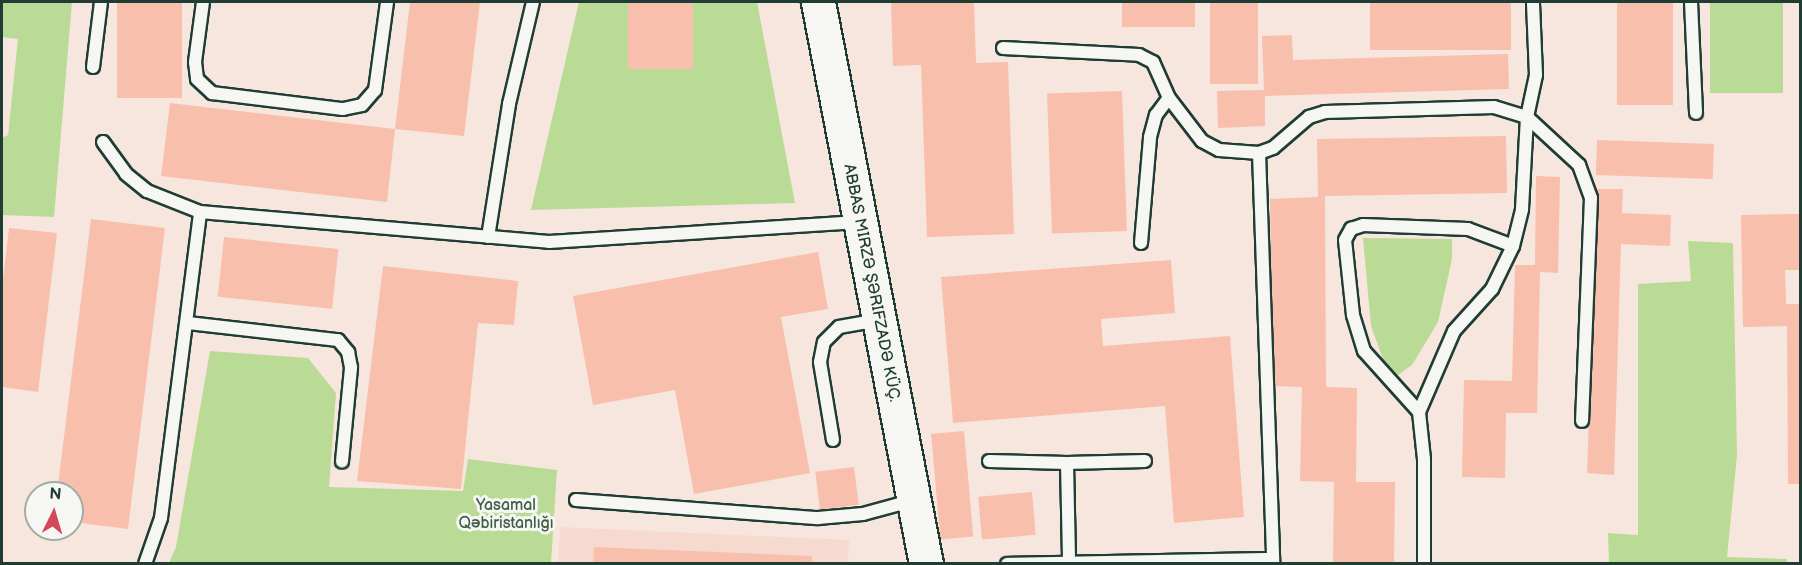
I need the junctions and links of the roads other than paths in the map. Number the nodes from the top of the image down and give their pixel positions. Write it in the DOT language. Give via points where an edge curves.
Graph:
graph roads {
  1 [pos="101,2"];
  2 [pos="202,2"];
  3 [pos="387,2"];
  4 [pos="533,2"];
  5 [pos="818,2"];
  6 [pos="1533,2"];
  7 [pos="1691,2"];
  8 [pos="1003,48"];
  9 [pos="93,67"];
  10 [pos="1169,98"];
  11 [pos="1696,113"];
  12 [pos="1527,117"];
  13 [pos="103,142"];
  14 [pos="1259,153"];
  15 [pos="200,212"];
  16 [pos="860,222"];
  17 [pos="488,237"];
  18 [pos="1141,243"];
  19 [pos="1514,246"];
  20 [pos="879,319"];
  21 [pos="188,323"];
  22 [pos="1419,412"];
  23 [pos="1582,421"];
  24 [pos="833,440"];
  25 [pos="988,461"];
  26 [pos="1145,461"];
  27 [pos="342,462"];
  28 [pos="1067,463"];
  29 [pos="576,500"];
  30 [pos="913,501"];
  31 [pos="1069,561"];
  32 [pos="1136,561"];
  33 [pos="1272,561"];
  34 [pos="145,564"];
  35 [pos="926,564"];
  36 [pos="1007,564"];
  37 [pos="1424,564"];
  1 -- 9 [label="lane"];
  2 -- 3 [label="lane" via="195,62 197,80 212,93 344,110 362,105 375,90"];
  4 -- 17 [label="lane" via="509,104"];
  5 -- 16 [label="main road, ABBAS MIRZƏ ŞƏRIFZADƏ KÜÇ."];
  6 -- 12 [label="lane" via="1536,75"];
  7 -- 11 [label="lane"];
  8 -- 10 [label="lane" via="1139,55 1154,62"];
  10 -- 14 [label="lane" via="1202,141 1219,150"];
  10 -- 18 [label="lane" via="1156,115 1150,137"];
  12 -- 14 [label="lane" via="1494,107 1325,112 1310,117 1273,148"];
  12 -- 19 [label="lane" via="1527,174"];
  12 -- 23 [label="lane" via="1579,165 1591,198"];
  13 -- 15 [label="lane" via="126,174 147,191"];
  14 -- 33 [label="lane"];
  15 -- 17 [label="lane"];
  15 -- 21 [label="lane"];
  16 -- 17 [label="lane" via="596,242"];
  16 -- 20 [label="main road, ABBAS MIRZƏ ŞƏRIFZADƏ KÜÇ."];
  19 -- 22 [label="lane" via="1492,289 1454,331"];
  19 -- 22 [label="lane" via="1468,228 1363,225 1351,229 1345,240 1353,315 1364,351"];
  20 -- 24 [label="lane" via="839,327 824,342 820,362"];
  20 -- 30 [label="main road, ABBAS MIRZƏ ŞƏRIFZADƏ KÜÇ."];
  21 -- 27 [label="lane" via="338,340 348,351 351,368"];
  21 -- 34 [label="lane" via="161,518"];
  22 -- 37 [label="lane" via="1424,459"];
  25 -- 28 [label="lane"];
  26 -- 28 [label="lane"];
  28 -- 31 [label="lane"];
  29 -- 30 [label="lane" via="818,518 863,514"];
  30 -- 35 [label="main road, ABBAS MIRZƏ ŞƏRIFZADƏ KÜÇ."];
  31 -- 32 [label="lane"];
  31 -- 36 [label="lane"];
  32 -- 33 [label="lane"];
}
